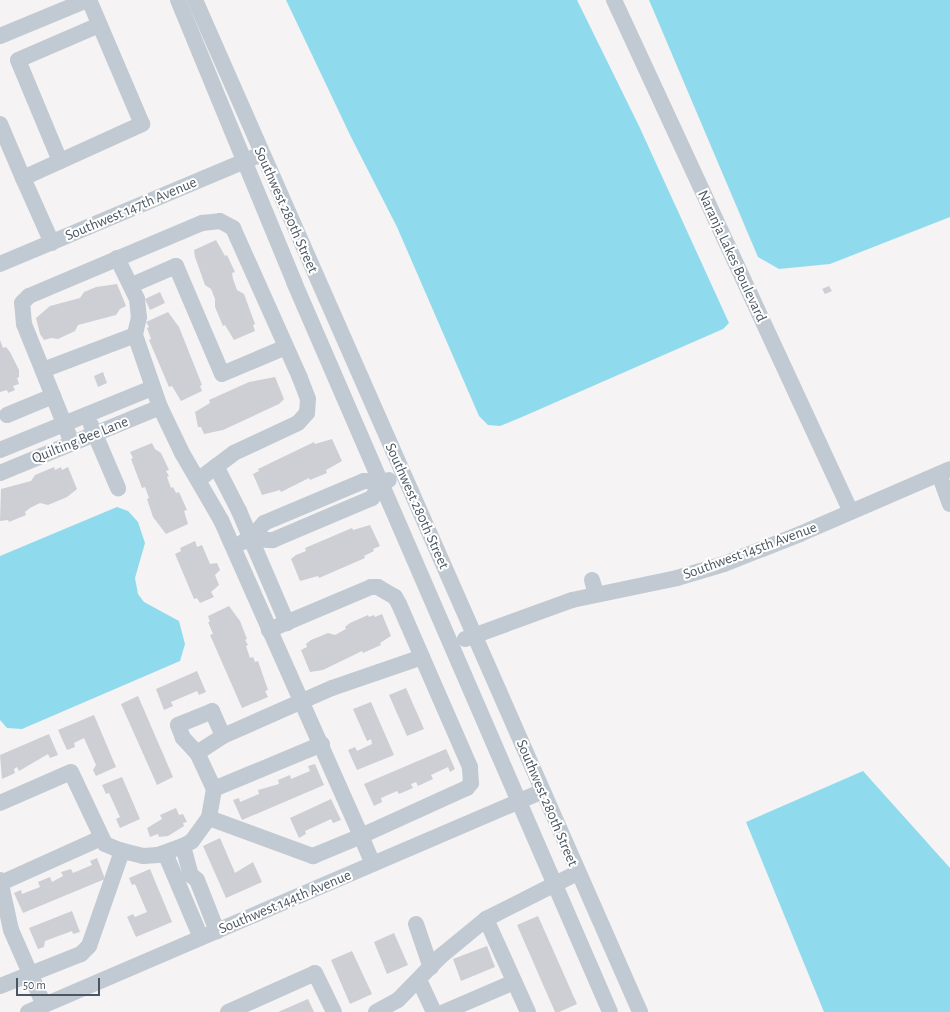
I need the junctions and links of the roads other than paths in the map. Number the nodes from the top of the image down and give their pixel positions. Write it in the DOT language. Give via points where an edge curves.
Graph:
graph roads {
  1 [pos="88,0"];
  2 [pos="178,0"];
  3 [pos="195,0"];
  4 [pos="614,0"];
  5 [pos="99,25"];
  6 [pos="0,36"];
  7 [pos="0,124"];
  8 [pos="262,154"];
  9 [pos="60,161"];
  10 [pos="245,162"];
  11 [pos="23,178"];
  12 [pos="52,243"];
  13 [pos="304,252"];
  14 [pos="117,258"];
  15 [pos="285,262"];
  16 [pos="0,264"];
  17 [pos="132,286"];
  18 [pos="135,336"];
  19 [pos="286,347"];
  20 [pos="43,370"];
  21 [pos="152,388"];
  22 [pos="53,396"];
  23 [pos="160,407"];
  24 [pos="87,414"];
  25 [pos="7,415"];
  26 [pos="64,424"];
  27 [pos="95,434"];
  28 [pos="72,443"];
  29 [pos="0,450"];
  30 [pos="216,466"];
  31 [pos="1,471"];
  32 [pos="944,472"];
  33 [pos="403,476"];
  34 [pos="198,480"];
  35 [pos="382,482"];
  36 [pos="118,488"];
  37 [pos="950,504"];
  38 [pos="851,512"];
  39 [pos="251,539"];
  40 [pos="232,546"];
  41 [pos="287,623"];
  42 [pos="270,630"];
  43 [pos="474,636"];
  44 [pos="452,643"];
  45 [pos="422,657"];
  46 [pos="300,701"];
  47 [pos="223,736"];
  48 [pos="322,744"];
  49 [pos="197,753"];
  50 [pos="214,789"];
  51 [pos="543,791"];
  52 [pos="520,800"];
  53 [pos="0,803"];
  54 [pos="209,818"];
  55 [pos="361,836"];
  56 [pos="101,838"];
  57 [pos="184,850"];
  58 [pos="122,851"];
  59 [pos="165,853"];
  60 [pos="373,864"];
  61 [pos="577,873"];
  62 [pos="188,878"];
  63 [pos="0,882"];
  64 [pos="555,884"];
  65 [pos="486,919"];
  66 [pos="416,924"];
  67 [pos="217,931"];
  68 [pos="201,938"];
  69 [pos="431,968"];
  70 [pos="30,974"];
  71 [pos="419,980"];
  72 [pos="514,982"];
  73 [pos="0,986"];
  74 [pos="44,1005"];
  75 [pos="28,1012"];
  76 [pos="228,1012"];
  77 [pos="334,1012"];
  78 [pos="376,1012"];
  79 [pos="434,1012"];
  80 [pos="444,1012"];
  81 [pos="528,1012"];
  82 [pos="610,1012"];
  83 [pos="640,1012"];
  1 -- 5 [label="street"];
  1 -- 6 [label="street"];
  2 -- 10 [label="street, Southwest 280th Street"];
  3 -- 8 [label="street, Southwest 280th Street"];
  4 -- 38 [label="street, Naranja Lakes Boulevard"];
  5 -- 9 [label="street" via="18,60"];
  5 -- 9 [label="street" via="142,124"];
  7 -- 11 [label="street"];
  8 -- 10 [label="street, Southwest 147th Avenue"];
  8 -- 13 [label="street, Southwest 280th Street"];
  9 -- 11 [label="street"];
  10 -- 12 [label="street, Southwest 147th Avenue"];
  10 -- 15 [label="street, Southwest 280th Street"];
  11 -- 12 [label="street"];
  12 -- 16 [label="street, Southwest 147th Avenue"];
  13 -- 15 [label="street"];
  13 -- 33 [label="street, Southwest 280th Street"];
  14 -- 17 [label="street"];
  14 -- 19 [label="street" via="202,223 220,221 227,224 233,228"];
  14 -- 20 [label="street" via="29,296 22,303 24,324"];
  15 -- 35 [label="street, Southwest 280th Street"];
  17 -- 18 [label="street" via="137,299 139,317"];
  17 -- 19 [label="street" via="176,266 222,374"];
  18 -- 20 [label="street"];
  18 -- 21 [label="street" via="147,365"];
  19 -- 30 [label="street" via="308,399 307,413 298,423 234,454"];
  20 -- 22 [label="street"];
  21 -- 23 [label="street"];
  21 -- 24 [label="street, Quilting Bee Lane"];
  22 -- 25 [label="street"];
  22 -- 26 [label="street"];
  23 -- 27 [label="street, Quilting Bee Lane"];
  23 -- 34 [label="street"];
  24 -- 26 [label="street, Quilting Bee Lane"];
  24 -- 27 [label="street"];
  26 -- 28 [label="street"];
  26 -- 29 [label="street, Quilting Bee Lane"];
  27 -- 28 [label="street, Quilting Bee Lane"];
  27 -- 36 [label="street"];
  28 -- 31 [label="street, Quilting Bee Lane"];
  30 -- 34 [label="street"];
  30 -- 39 [label="street"];
  32 -- 37 [label="street"];
  32 -- 38 [label="street, Southwest 145th Avenue"];
  33 -- 35 [label="street"];
  33 -- 43 [label="street, Southwest 280th Street"];
  34 -- 40 [label="street"];
  35 -- 39 [label="street" via="372,498 273,540"];
  35 -- 44 [label="street, Southwest 280th Street"];
  38 -- 43 [label="street, Southwest 145th Avenue" via="721,558 677,578 594,587"];
  39 -- 40 [label="street"];
  39 -- 41 [label="street"];
  40 -- 42 [label="street"];
  41 -- 42 [label="street"];
  41 -- 45 [label="street" via="371,587 378,587 395,597 400,604"];
  42 -- 46 [label="street"];
  43 -- 44 [label="street, Southwest 145th Avenue"];
  43 -- 51 [label="street, Southwest 280th Street"];
  44 -- 52 [label="street, Southwest 280th Street"];
  45 -- 46 [label="street"];
  45 -- 55 [label="street" via="470,767 471,783 467,788"];
  46 -- 47 [label="street"];
  46 -- 48 [label="street"];
  47 -- 49 [label="street"];
  47 -- 49 [label="street" via="212,710 178,725 183,738"];
  48 -- 50 [label="street"];
  48 -- 55 [label="street"];
  49 -- 50 [label="street"];
  50 -- 54 [label="street"];
  51 -- 52 [label="street, Southwest 144th Avenue"];
  51 -- 61 [label="street, Southwest 280th Street"];
  52 -- 60 [label="street, Southwest 144th Avenue"];
  52 -- 64 [label="street, Southwest 280th Street"];
  53 -- 56 [label="street" via="71,772"];
  54 -- 55 [label="street" via="313,856"];
  54 -- 57 [label="street"];
  55 -- 60 [label="street"];
  56 -- 58 [label="street" via="105,844"];
  56 -- 63 [label="street"];
  57 -- 59 [label="street"];
  57 -- 62 [label="street" via="190,854 198,873"];
  58 -- 59 [label="street" via="143,856"];
  58 -- 70 [label="street" via="89,946 81,954"];
  59 -- 62 [label="street"];
  60 -- 67 [label="street, Southwest 144th Avenue"];
  61 -- 64 [label="street"];
  61 -- 83 [label="street, Southwest 280th Street"];
  62 -- 67 [label="street"];
  62 -- 68 [label="street"];
  63 -- 70 [label="street" via="11,930"];
  64 -- 65 [label="street"];
  64 -- 82 [label="street, Southwest 280th Street"];
  65 -- 69 [label="street"];
  65 -- 72 [label="street"];
  66 -- 69 [label="street"];
  67 -- 68 [label="street, Southwest 144th Avenue"];
  68 -- 74 [label="street, Southwest 144th Avenue"];
  69 -- 71 [label="street"];
  70 -- 73 [label="street"];
  70 -- 74 [label="street"];
  71 -- 78 [label="street" via="398,1000"];
  71 -- 79 [label="street"];
  72 -- 80 [label="street"];
  72 -- 81 [label="street"];
  74 -- 75 [label="street, Southwest 144th Avenue"];
  76 -- 77 [label="street" via="315,973"];
}
